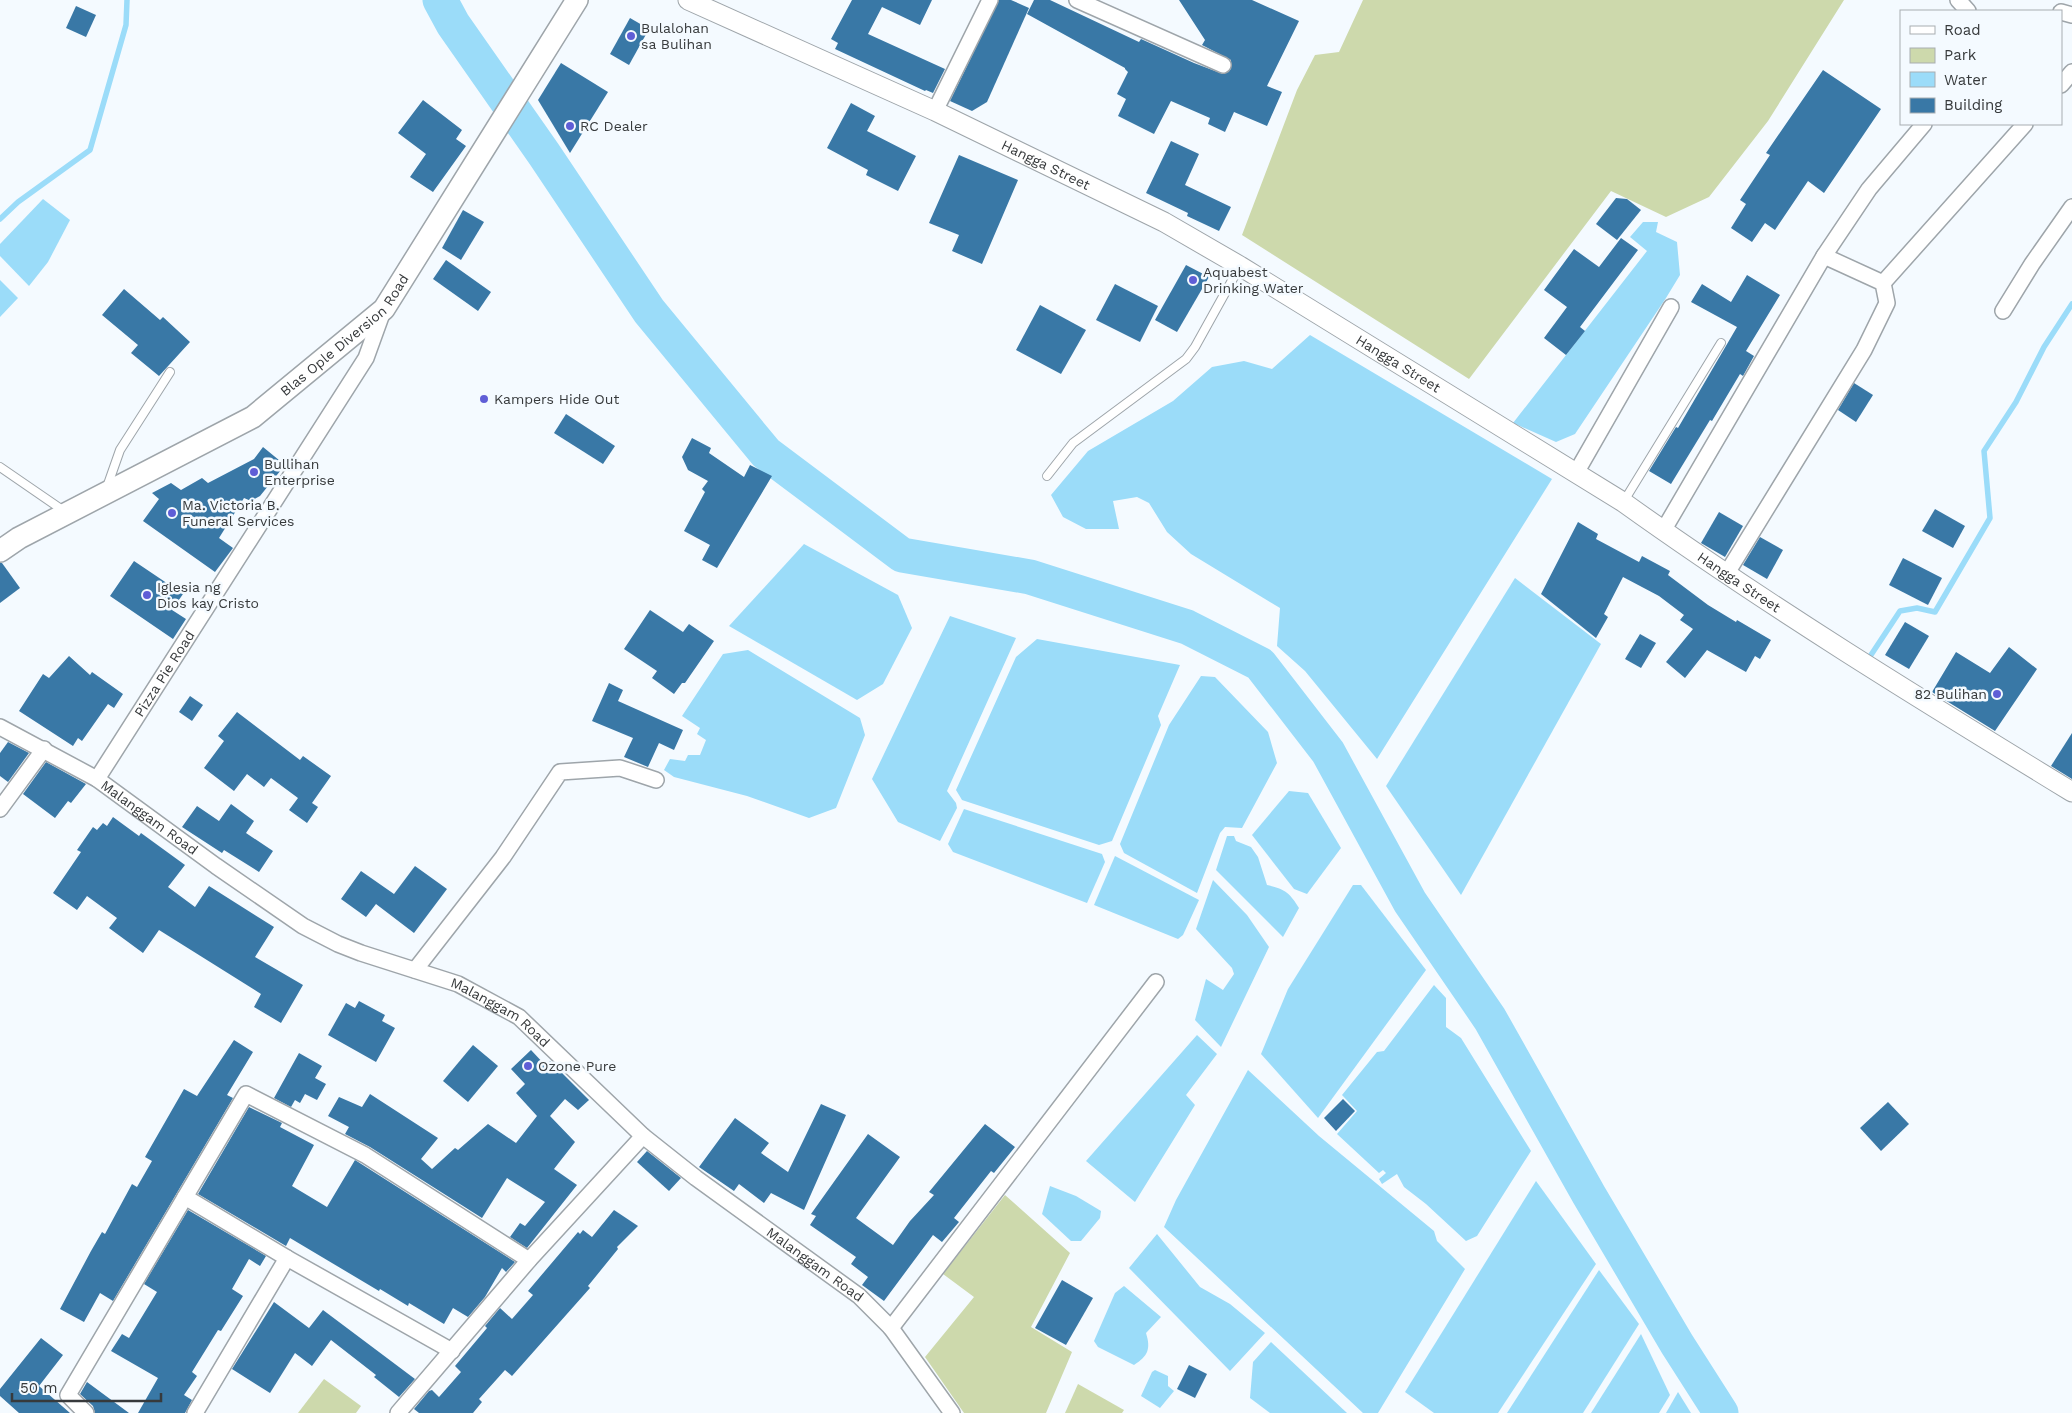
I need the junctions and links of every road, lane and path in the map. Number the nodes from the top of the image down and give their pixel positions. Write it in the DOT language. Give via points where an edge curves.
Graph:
graph roads {
  1 [pos="577,0"];
  2 [pos="688,0"];
  3 [pos="990,0"];
  4 [pos="1076,0"];
  5 [pos="1958,0"];
  6 [pos="1967,10"];
  7 [pos="1223,65"];
  8 [pos="2072,72"];
  9 [pos="2062,83"];
  10 [pos="935,111"];
  11 [pos="1923,125"];
  12 [pos="2024,125"];
  13 [pos="2072,207"];
  14 [pos="1824,256"];
  15 [pos="1240,266"];
  16 [pos="1883,284"];
  17 [pos="1671,307"];
  18 [pos="384,310"];
  19 [pos="2003,311"];
  20 [pos="1721,343"];
  21 [pos="170,372"];
  22 [pos="0,467"];
  23 [pos="1576,473"];
  24 [pos="1047,476"];
  25 [pos="105,493"];
  26 [pos="1623,502"];
  27 [pos="68,513"];
  28 [pos="1663,531"];
  29 [pos="0,551"];
  30 [pos="1726,573"];
  31 [pos="0,727"];
  32 [pos="44,749"];
  33 [pos="97,779"];
  34 [pos="656,780"];
  35 [pos="2072,792"];
  36 [pos="0,809"];
  37 [pos="415,970"];
  38 [pos="1156,982"];
  39 [pos="643,1136"];
  40 [pos="185,1197"];
  41 [pos="287,1258"];
  42 [pos="529,1260"];
  43 [pos="891,1328"];
  44 [pos="452,1351"];
  45 [pos="86,1413"];
  46 [pos="195,1413"];
  47 [pos="398,1413"];
  48 [pos="952,1413"];
  1 -- 18 [label="main road, Blas Ople Diversion Road"];
  2 -- 10 [label="street, Hangga Street"];
  3 -- 10 [label="street"];
  4 -- 7 [label="street"];
  5 -- 6 [label="street"];
  8 -- 9 [label="street"];
  10 -- 15 [label="street, Hangga Street" via="1164,222"];
  11 -- 14 [label="street" via="1869,189"];
  12 -- 16 [label="street"];
  13 -- 19 [label="street"];
  14 -- 16 [label="street"];
  14 -- 28 [label="street"];
  15 -- 23 [label="street, Hangga Street"];
  15 -- 24 [label="lane" via="1186,359 1073,443"];
  16 -- 30 [label="street" via="1887,304 1864,350"];
  17 -- 23 [label="street"];
  18 -- 25 [label="main road, Blas Ople Diversion Road" via="253,417"];
  18 -- 33 [label="street, Pizza Pie Road" via="366,358"];
  20 -- 26 [label="lane"];
  21 -- 25 [label="lane" via="120,450"];
  22 -- 27 [label="lane"];
  23 -- 26 [label="street, Hangga Street"];
  25 -- 27 [label="main road, Blas Ople Diversion Road"];
  26 -- 28 [label="street, Hangga Street"];
  27 -- 29 [label="main road, Blas Ople Diversion Road"];
  28 -- 30 [label="street, Hangga Street"];
  30 -- 35 [label="street, Hangga Street" via="1867,667"];
  31 -- 32 [label="street, Malanggam Road"];
  32 -- 33 [label="street, Malanggam Road"];
  32 -- 36 [label="street"];
  33 -- 37 [label="street, Malanggam Road" via="303,926 361,953"];
  34 -- 37 [label="street" via="620,768 560,772 503,857"];
  37 -- 39 [label="street, Malanggam Road" via="458,984 519,1018"];
  38 -- 43 [label="street"];
  39 -- 42 [label="street"];
  39 -- 43 [label="street, Malanggam Road" via="859,1296"];
  40 -- 41 [label="street"];
  40 -- 42 [label="street" via="246,1094 366,1155"];
  40 -- 45 [label="street" via="68,1395"];
  41 -- 44 [label="street"];
  41 -- 46 [label="street"];
  42 -- 44 [label="street"];
  43 -- 48 [label="street, Malanggam Road"];
  44 -- 47 [label="street"];
}
